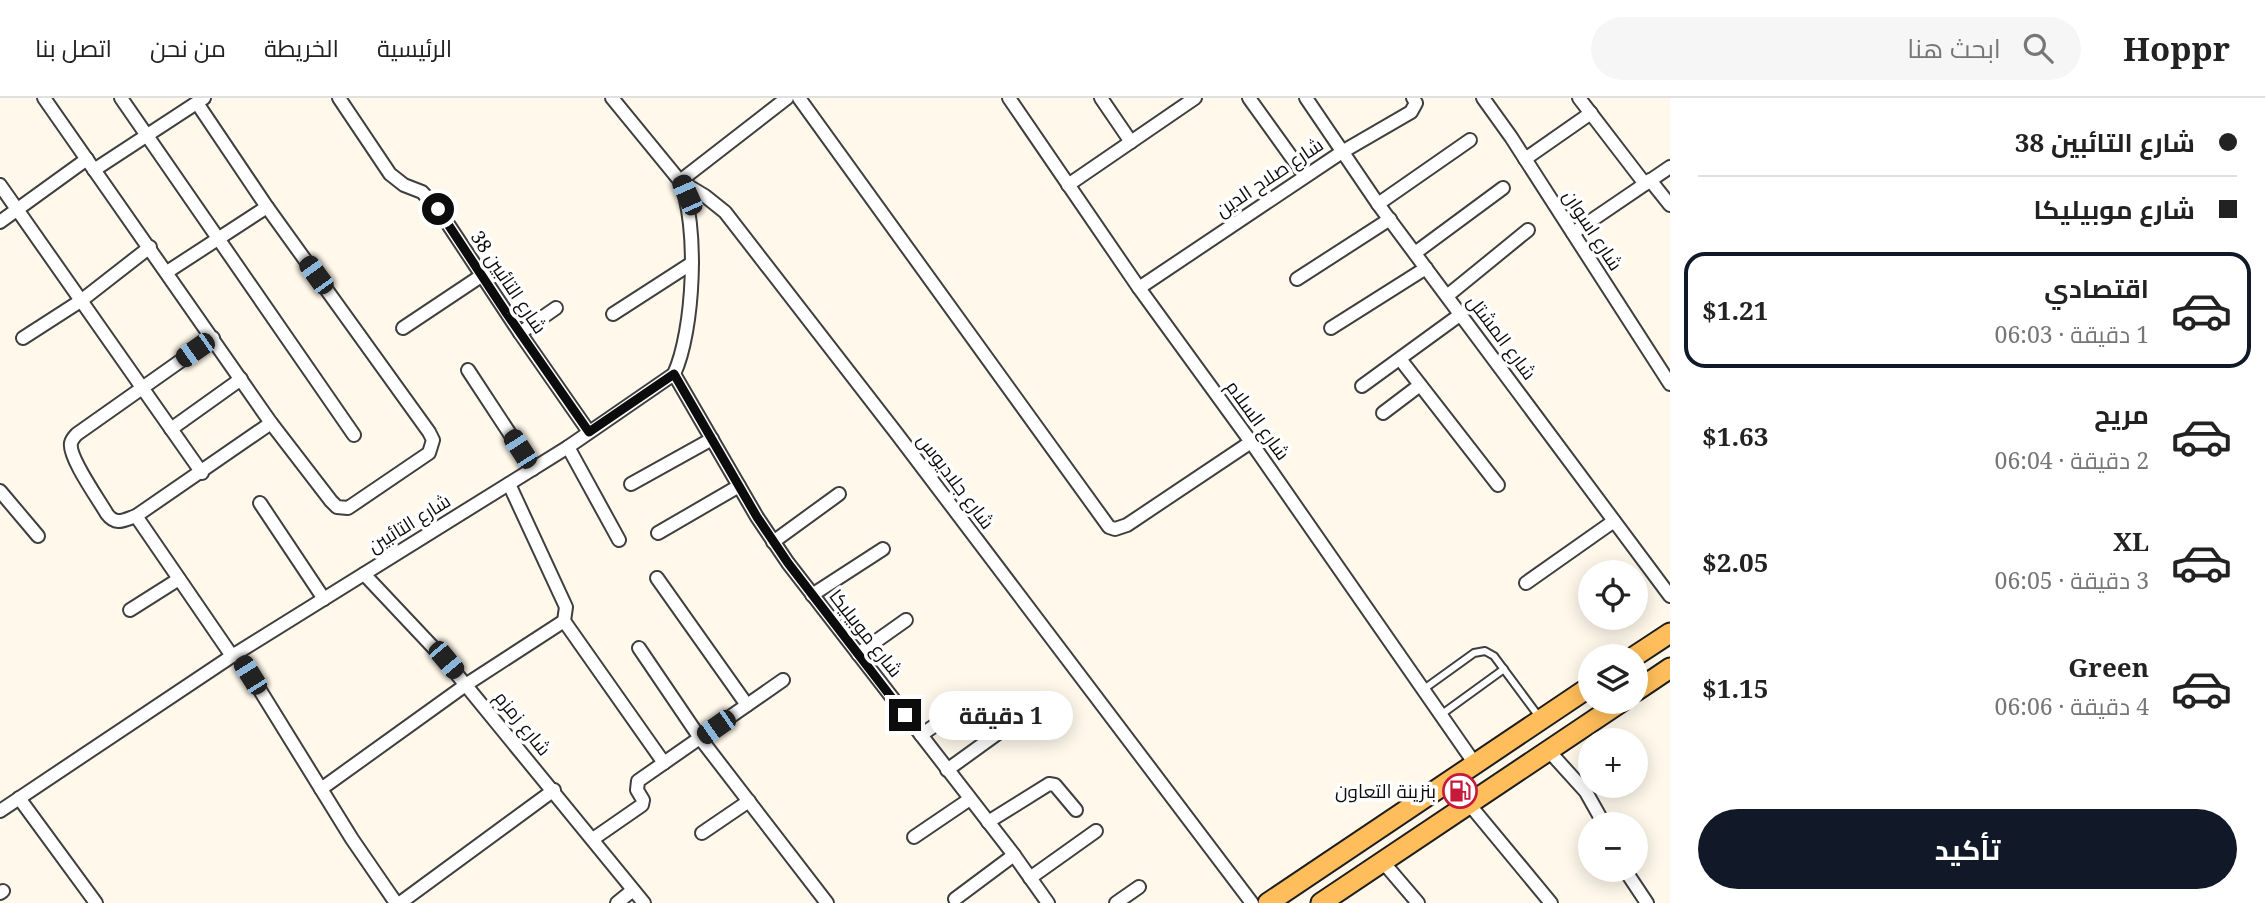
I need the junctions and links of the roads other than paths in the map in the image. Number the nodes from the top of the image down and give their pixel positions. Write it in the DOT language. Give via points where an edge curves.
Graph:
graph roads {
  1 [pos="44,98"];
  2 [pos="121,98"];
  3 [pos="339,98"];
  4 [pos="612,98"];
  5 [pos="787,98"];
  6 [pos="799,98"];
  7 [pos="1009,98"];
  8 [pos="1101,98"];
  9 [pos="1195,98"];
  10 [pos="1248,98"];
  11 [pos="1413,98"];
  12 [pos="1483,98"];
  13 [pos="1579,98"];
  14 [pos="1309,99"];
  15 [pos="200,100"];
  16 [pos="1591,113"];
  17 [pos="146,135"];
  18 [pos="1470,140"];
  19 [pos="1131,142"];
  20 [pos="1342,152"];
  21 [pos="1525,159"];
  22 [pos="91,164"];
  23 [pos="1670,167"];
  24 [pos="1305,176"];
  25 [pos="680,181"];
  26 [pos="1648,182"];
  27 [pos="0,185"];
  28 [pos="1068,185"];
  29 [pos="1503,188"];
  30 [pos="1378,204"];
  31 [pos="1670,205"];
  32 [pos="267,207"];
  33 [pos="17,209"];
  34 [pos="1390,219"];
  35 [pos="0,222"];
  36 [pos="1528,230"];
  37 [pos="1573,233"];
  38 [pos="218,239"];
  39 [pos="150,247"];
  40 [pos="1415,253"];
  41 [pos="692,263"];
  42 [pos="1426,268"];
  43 [pos="167,272"];
  44 [pos="481,276"];
  45 [pos="1297,279"];
  46 [pos="1139,288"];
  47 [pos="1447,296"];
  48 [pos="82,300"];
  49 [pos="556,308"];
  50 [pos="613,314"];
  51 [pos="1461,314"];
  52 [pos="403,328"];
  53 [pos="1331,328"];
  54 [pos="520,333"];
  55 [pos="23,338"];
  56 [pos="213,338"];
  57 [pos="1400,359"];
  58 [pos="468,370"];
  59 [pos="674,374"];
  60 [pos="241,379"];
  61 [pos="1670,384"];
  62 [pos="1420,385"];
  63 [pos="142,386"];
  64 [pos="1362,386"];
  65 [pos="1383,413"];
  66 [pos="271,424"];
  67 [pos="171,429"];
  68 [pos="589,432"];
  69 [pos="354,435"];
  70 [pos="712,439"];
  71 [pos="1251,442"];
  72 [pos="568,447"];
  73 [pos="533,469"];
  74 [pos="202,472"];
  75 [pos="509,484"];
  76 [pos="631,484"];
  77 [pos="1498,485"];
  78 [pos="739,486"];
  79 [pos="0,491"];
  80 [pos="839,494"];
  81 [pos="260,503"];
  82 [pos="136,516"];
  83 [pos="1614,521"];
  84 [pos="658,533"];
  85 [pos="38,536"];
  86 [pos="619,540"];
  87 [pos="774,541"];
  88 [pos="883,548"];
  89 [pos="364,573"];
  90 [pos="657,578"];
  91 [pos="179,579"];
  92 [pos="1526,583"];
  93 [pos="812,595"];
  94 [pos="1670,596"];
  95 [pos="324,598"];
  96 [pos="130,610"];
  97 [pos="906,620"];
  98 [pos="564,621"];
  99 [pos="1670,633"];
  100 [pos="1648,647"];
  101 [pos="639,648"];
  102 [pos="234,654"];
  103 [pos="858,654"];
  104 [pos="1670,668"];
  105 [pos="1504,669"];
  106 [pos="783,680"];
  107 [pos="1648,683"];
  108 [pos="467,684"];
  109 [pos="1422,691"];
  110 [pos="1578,695"];
  111 [pos="970,701"];
  112 [pos="747,705"];
  113 [pos="1602,714"];
  114 [pos="1440,716"];
  115 [pos="1541,720"];
  116 [pos="1001,731"];
  117 [pos="921,735"];
  118 [pos="699,738"];
  119 [pos="1548,750"];
  120 [pos="664,763"];
  121 [pos="1475,764"];
  122 [pos="947,770"];
  123 [pos="321,789"];
  124 [pos="554,790"];
  125 [pos="19,799"];
  126 [pos="970,799"];
  127 [pos="749,801"];
  128 [pos="1469,804"];
  129 [pos="1076,810"];
  130 [pos="0,811"];
  131 [pos="1597,812"];
  132 [pos="988,822"];
  133 [pos="1096,831"];
  134 [pos="702,833"];
  135 [pos="914,837"];
  136 [pos="593,839"];
  137 [pos="1014,855"];
  138 [pos="1383,862"];
  139 [pos="1030,878"];
  140 [pos="1633,882"];
  141 [pos="1139,887"];
  142 [pos="633,890"];
  143 [pos="1290,897"];
  144 [pos="1344,897"];
  145 [pos="955,899"];
  146 [pos="96,903"];
  147 [pos="398,903"];
  148 [pos="617,903"];
  149 [pos="644,903"];
  150 [pos="827,903"];
  151 [pos="1048,903"];
  152 [pos="1116,903"];
  153 [pos="1252,903"];
  154 [pos="1268,903"];
  155 [pos="1321,903"];
  156 [pos="1418,903"];
  157 [pos="1551,903"];
  158 [pos="1647,903"];
  1 -- 22 [label="street"];
  2 -- 17 [label="street"];
  3 -- 44 [label="street, شارع التائبين 38" via="390,174 430,198"];
  4 -- 25 [label="street, شارع جلاديوس"];
  5 -- 25 [label="street"];
  6 -- 71 [label="street" via="1110,527 1127,525"];
  7 -- 28 [label="street, شارع السلام"];
  8 -- 19 [label="street"];
  9 -- 19 [label="street"];
  10 -- 24 [label="street"];
  11 -- 20 [label="street, شارع صلاح الدين" via="1416,103 1411,112"];
  12 -- 21 [label="street, شارع اسوان"];
  13 -- 16 [label="street"];
  14 -- 20 [label="street, شارع المشتل"];
  15 -- 17 [label="street"];
  15 -- 32 [label="street"];
  16 -- 21 [label="street"];
  16 -- 26 [label="street"];
  17 -- 22 [label="street"];
  17 -- 38 [label="street"];
  18 -- 30 [label="street"];
  19 -- 28 [label="street"];
  20 -- 24 [label="street, شارع صلاح الدين"];
  20 -- 30 [label="street, شارع المشتل"];
  21 -- 37 [label="street, شارع اسوان"];
  22 -- 33 [label="street"];
  22 -- 39 [label="street"];
  23 -- 26 [label="street"];
  24 -- 46 [label="street, شارع صلاح الدين"];
  25 -- 41 [label="street" via="690,211"];
  25 -- 153 [label="street, شارع جلاديوس" via="725,212"];
  26 -- 31 [label="street"];
  26 -- 37 [label="street"];
  27 -- 33 [label="street"];
  28 -- 46 [label="street, شارع السلام"];
  29 -- 40 [label="street"];
  30 -- 34 [label="street, شارع المشتل"];
  32 -- 38 [label="street"];
  32 -- 66 [label="street" via="429,432 432,446 429,453 355,505 342,509"];
  33 -- 35 [label="street"];
  33 -- 48 [label="street"];
  34 -- 40 [label="street, شارع المشتل"];
  34 -- 45 [label="street"];
  36 -- 47 [label="street"];
  37 -- 61 [label="street, شارع اسوان"];
  38 -- 43 [label="street"];
  38 -- 69 [label="street"];
  39 -- 43 [label="street"];
  39 -- 48 [label="street"];
  40 -- 42 [label="street, شارع المشتل"];
  41 -- 50 [label="street"];
  41 -- 59 [label="street" via="684,339"];
  42 -- 47 [label="street, شارع المشتل"];
  42 -- 53 [label="street"];
  43 -- 56 [label="street"];
  44 -- 52 [label="street"];
  44 -- 54 [label="street, شارع التائبين 38"];
  46 -- 71 [label="street, شارع السلام"];
  47 -- 51 [label="street, شارع المشتل"];
  48 -- 55 [label="street"];
  48 -- 63 [label="street"];
  49 -- 54 [label="street"];
  51 -- 57 [label="street"];
  51 -- 83 [label="street, شارع المشتل"];
  54 -- 68 [label="street, شارع التائبين 38"];
  56 -- 60 [label="street"];
  56 -- 63 [label="street"];
  57 -- 62 [label="street"];
  57 -- 64 [label="street"];
  58 -- 73 [label="street"];
  59 -- 68 [label="street, شارع التائبين"];
  59 -- 70 [label="street, شارع موبيليكا"];
  60 -- 66 [label="street"];
  60 -- 67 [label="street"];
  62 -- 65 [label="street"];
  62 -- 77 [label="street"];
  63 -- 67 [label="street"];
  63 -- 82 [label="street" via="77,434 70,445 112,520"];
  66 -- 74 [label="street"];
  67 -- 74 [label="street"];
  68 -- 72 [label="street, شارع التائبين"];
  70 -- 76 [label="street"];
  70 -- 78 [label="street, شارع موبيليكا"];
  71 -- 109 [label="street, شارع السلام"];
  72 -- 73 [label="street, شارع التائبين"];
  72 -- 86 [label="street"];
  73 -- 75 [label="street, شارع التائبين"];
  74 -- 82 [label="street"];
  75 -- 89 [label="street, شارع التائبين"];
  75 -- 98 [label="street" via="566,607"];
  78 -- 84 [label="street"];
  78 -- 87 [label="street, شارع موبيليكا"];
  79 -- 85 [label="street"];
  80 -- 87 [label="street"];
  81 -- 95 [label="street"];
  82 -- 91 [label="street"];
  83 -- 92 [label="street"];
  83 -- 94 [label="street, شارع المشتل"];
  87 -- 93 [label="street, شارع موبيليكا"];
  88 -- 93 [label="street"];
  89 -- 95 [label="street, شارع التائبين"];
  89 -- 108 [label="street, شارع زمزم"];
  90 -- 112 [label="street"];
  91 -- 96 [label="street"];
  91 -- 102 [label="street"];
  93 -- 103 [label="street, شارع موبيليكا"];
  95 -- 102 [label="street, شارع التائبين"];
  97 -- 103 [label="street"];
  98 -- 108 [label="street"];
  98 -- 120 [label="street"];
  99 -- 100 [label="main road"];
  101 -- 118 [label="street"];
  102 -- 123 [label="street"];
  102 -- 125 [label="street, شارع التائبين"];
  103 -- 117 [label="street, شارع موبيليكا"];
  104 -- 107 [label="main road"];
  105 -- 109 [label="lane" via="1490,652 1480,651"];
  105 -- 114 [label="lane"];
  105 -- 115 [label="lane"];
  106 -- 112 [label="street"];
  108 -- 123 [label="street"];
  108 -- 124 [label="street, شارع زمزم"];
  109 -- 114 [label="street, شارع السلام"];
  110 -- 115 [label="main road"];
  111 -- 117 [label="street"];
  112 -- 118 [label="street"];
  113 -- 119 [label="main road"];
  114 -- 121 [label="street, شارع السلام"];
  115 -- 121 [label="main road"];
  116 -- 122 [label="street"];
  117 -- 122 [label="street, شارع موبيليكا"];
  118 -- 120 [label="street"];
  118 -- 127 [label="street"];
  119 -- 128 [label="main road"];
  119 -- 131 [label="street" via="1586,792"];
  120 -- 136 [label="street" via="638,781 641,806"];
  121 -- 143 [label="main road"];
  122 -- 126 [label="street, شارع موبيليكا"];
  123 -- 147 [label="street"];
  124 -- 136 [label="street, شارع زمزم"];
  124 -- 147 [label="street"];
  125 -- 130 [label="street, شارع التائبين"];
  125 -- 146 [label="street"];
  126 -- 132 [label="street, شارع موبيليكا"];
  126 -- 135 [label="street"];
  127 -- 134 [label="street"];
  127 -- 150 [label="street"];
  128 -- 138 [label="main road"];
  128 -- 157 [label="street"];
  129 -- 132 [label="street" via="1049,784"];
  132 -- 137 [label="street, شارع موبيليكا"];
  133 -- 139 [label="street"];
  136 -- 142 [label="street, شارع زمزم"];
  137 -- 139 [label="street, شارع موبيليكا"];
  137 -- 145 [label="street"];
  138 -- 144 [label="main road"];
  138 -- 156 [label="street"];
  139 -- 151 [label="street, شارع موبيليكا"];
  140 -- 158 [label="street"];
  141 -- 152 [label="street"];
  142 -- 148 [label="street"];
  142 -- 149 [label="street, شارع زمزم"];
  143 -- 154 [label="main road"];
  144 -- 155 [label="main road"];
}
